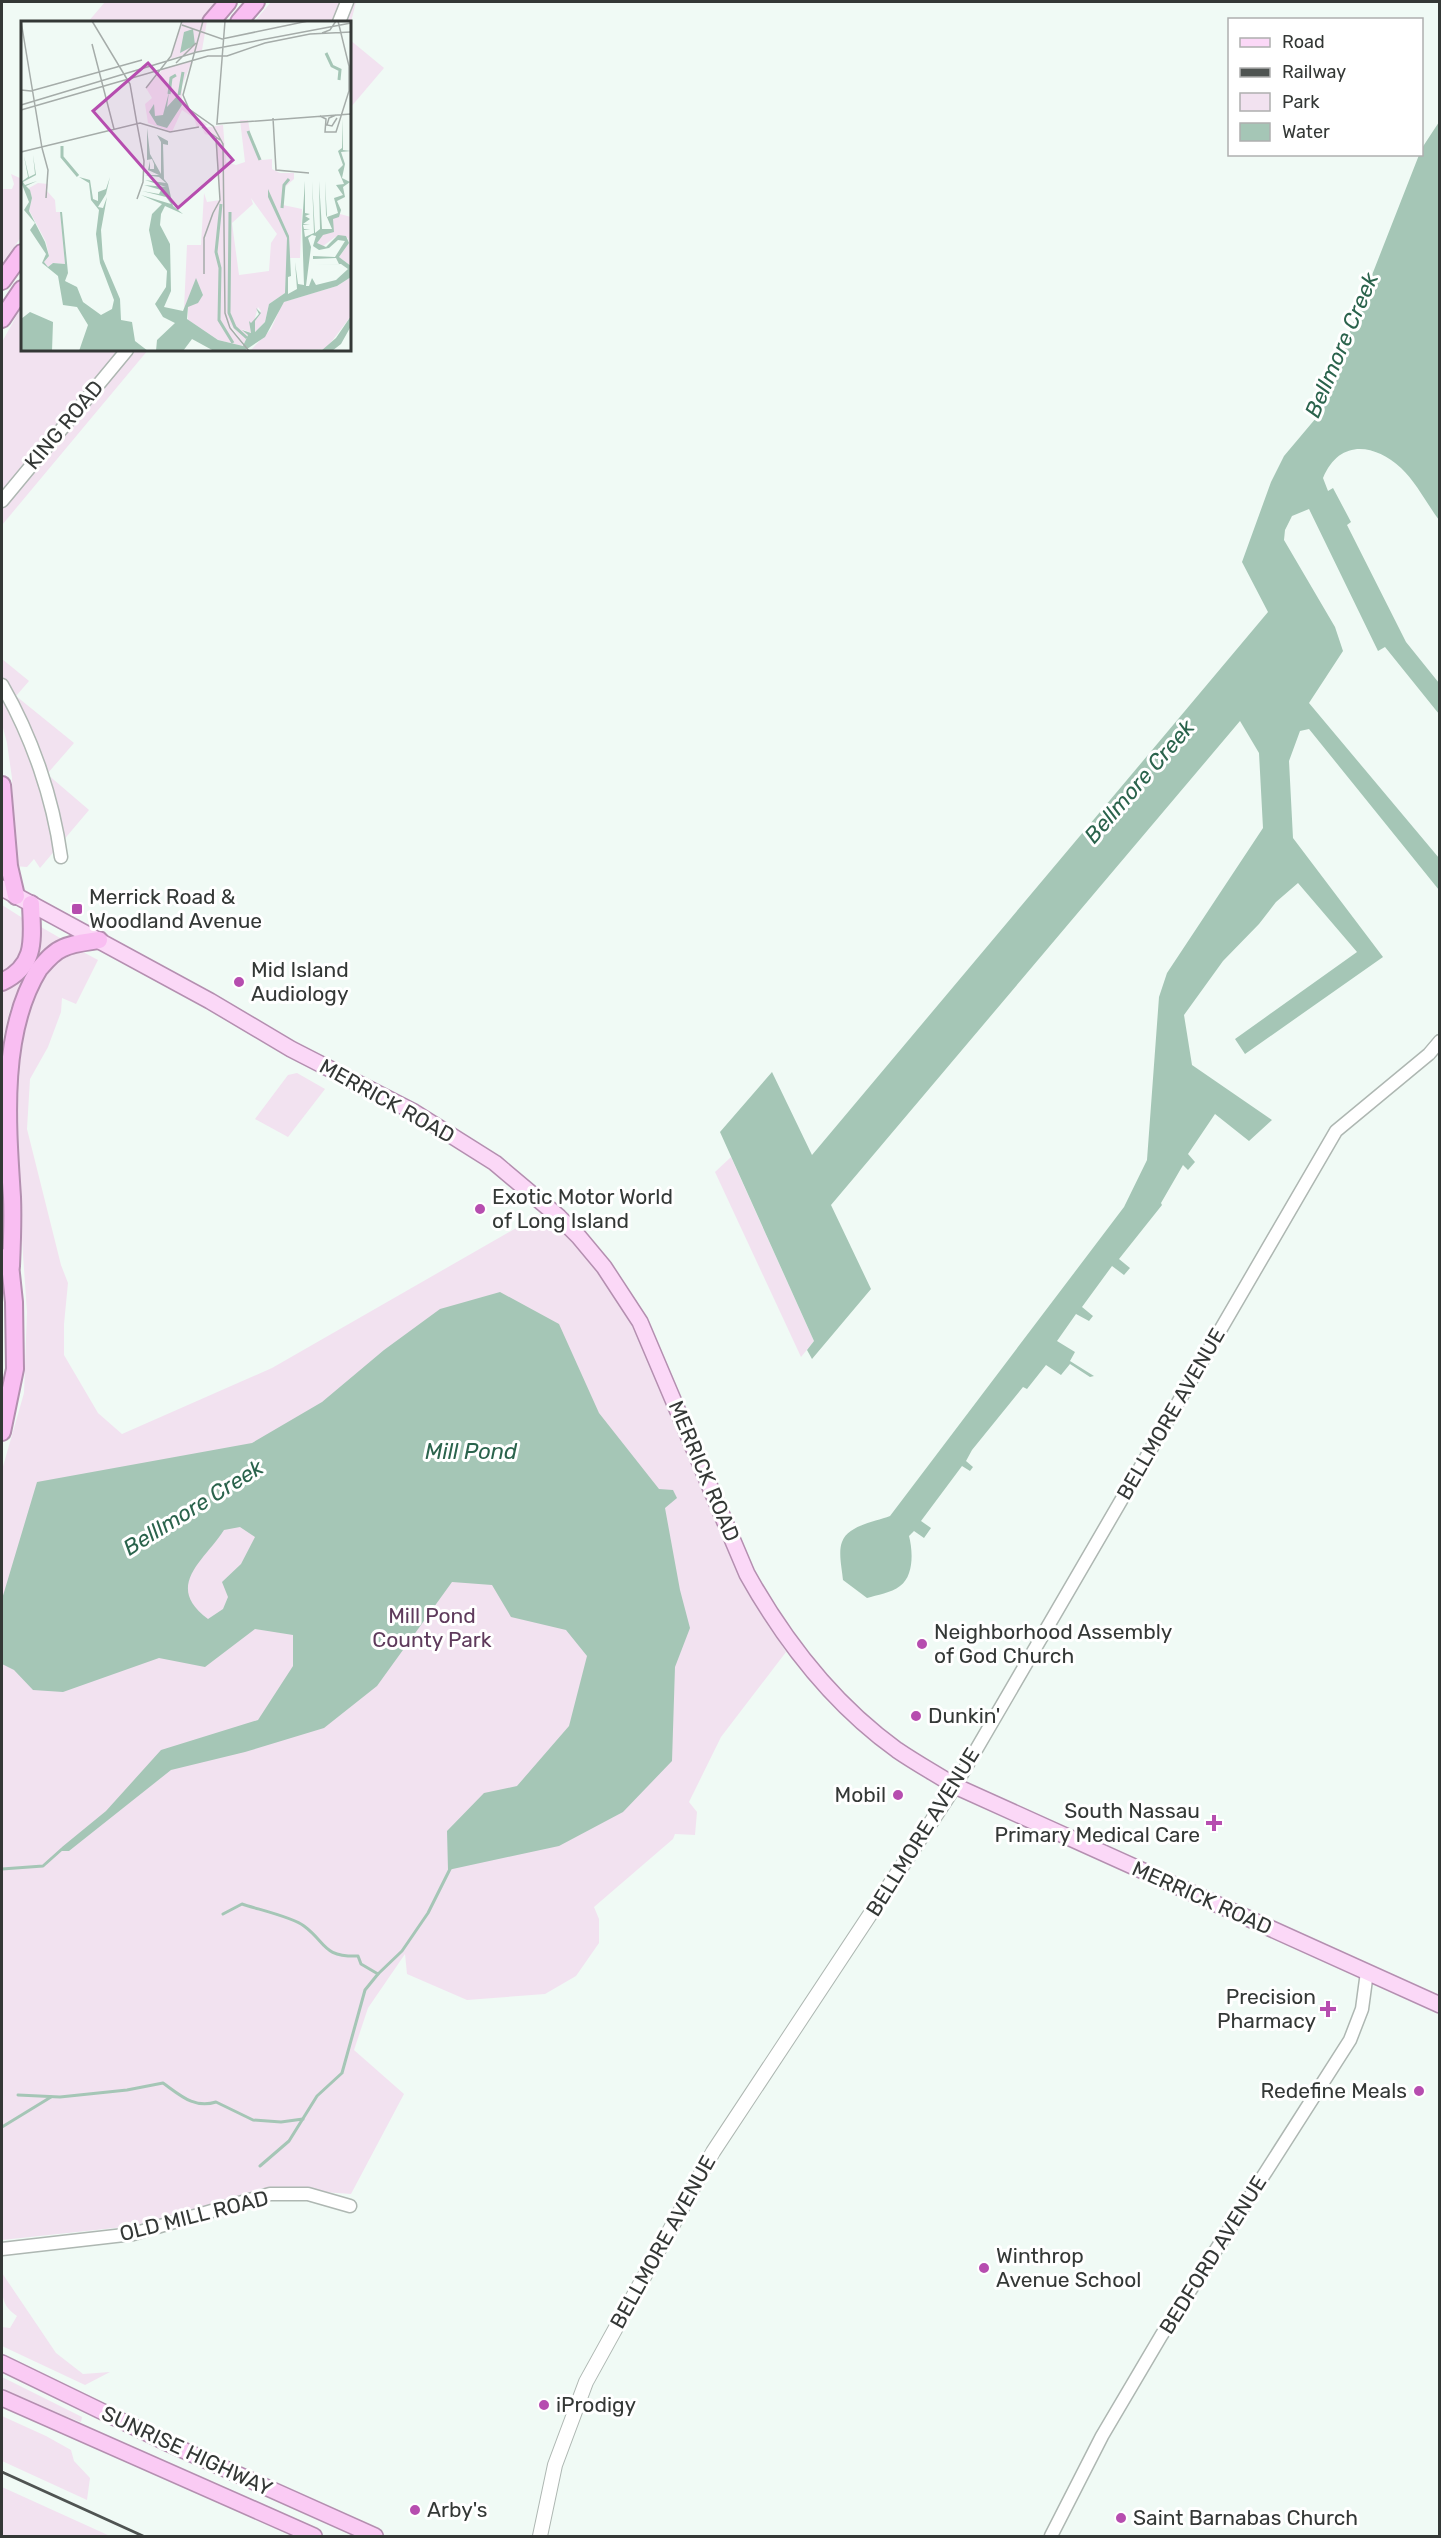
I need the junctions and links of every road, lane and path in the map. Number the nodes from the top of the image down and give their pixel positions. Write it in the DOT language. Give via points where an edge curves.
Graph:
graph roads {
  1 [pos="228,2"];
  2 [pos="256,2"];
  3 [pos="346,2"];
  4 [pos="212,21"];
  5 [pos="240,21"];
  6 [pos="339,21"];
  7 [pos="21,254"];
  8 [pos="2,280"];
  9 [pos="21,290"];
  10 [pos="2,319"];
  11 [pos="126,351"];
  12 [pos="2,501"];
  13 [pos="2,685"];
  14 [pos="2,785"];
  15 [pos="3,805"];
  16 [pos="61,857"];
  17 [pos="16,896"];
  18 [pos="99,940"];
  19 [pos="2,982"];
  20 [pos="1440,1041"];
  21 [pos="2,1207"];
  22 [pos="11,1266"];
  23 [pos="2,1432"];
  24 [pos="955,1786"];
  25 [pos="1367,1972"];
  26 [pos="1440,2005"];
  27 [pos="350,2206"];
  28 [pos="2,2249"];
  29 [pos="2,2363"];
  30 [pos="2,2398"];
  31 [pos="314,2536"];
  32 [pos="375,2536"];
  33 [pos="540,2536"];
  34 [pos="1051,2536"];
  1 -- 4 [label="highway"];
  2 -- 5 [label="highway"];
  3 -- 6 [label="street"];
  7 -- 8 [label="highway"];
  9 -- 10 [label="highway"];
  11 -- 12 [label="street, KING ROAD"];
  13 -- 16 [label="street" via="40,770"];
  14 -- 15 [label="highway"];
  15 -- 17 [label="highway"];
  17 -- 18 [label="main road, MERRICK ROAD"];
  17 -- 19 [label="highway" via="32,950 23,964"];
  18 -- 22 [label="highway" via="64,947 49,958 30,978 12,1018 2,1081 12,1200"];
  18 -- 24 [label="main road, MERRICK ROAD" via="291,1049 414,1112 495,1163 572,1230 604,1267 640,1322 747,1574 792,1647 844,1705 881,1738"];
  20 -- 24 [label="street, BELLMORE AVENUE" via="1336,1131"];
  21 -- 22 [label="highway"];
  22 -- 23 [label="highway" via="15,1369"];
  24 -- 25 [label="main road, MERRICK ROAD"];
  24 -- 33 [label="main road, BELLMORE AVENUE" via="713,2152 586,2382 555,2465"];
  25 -- 26 [label="main road, MERRICK ROAD"];
  25 -- 34 [label="street, BEDFORD AVENUE" via="1362,2009 1350,2040 1161,2336 1102,2436"];
  27 -- 28 [label="street, OLD MILL ROAD" via="308,2194 270,2194 133,2234"];
  29 -- 32 [label="highway, SUNRISE HIGHWAY" via="184,2451"];
  30 -- 31 [label="highway, SUNRISE HIGHWAY"];
}
